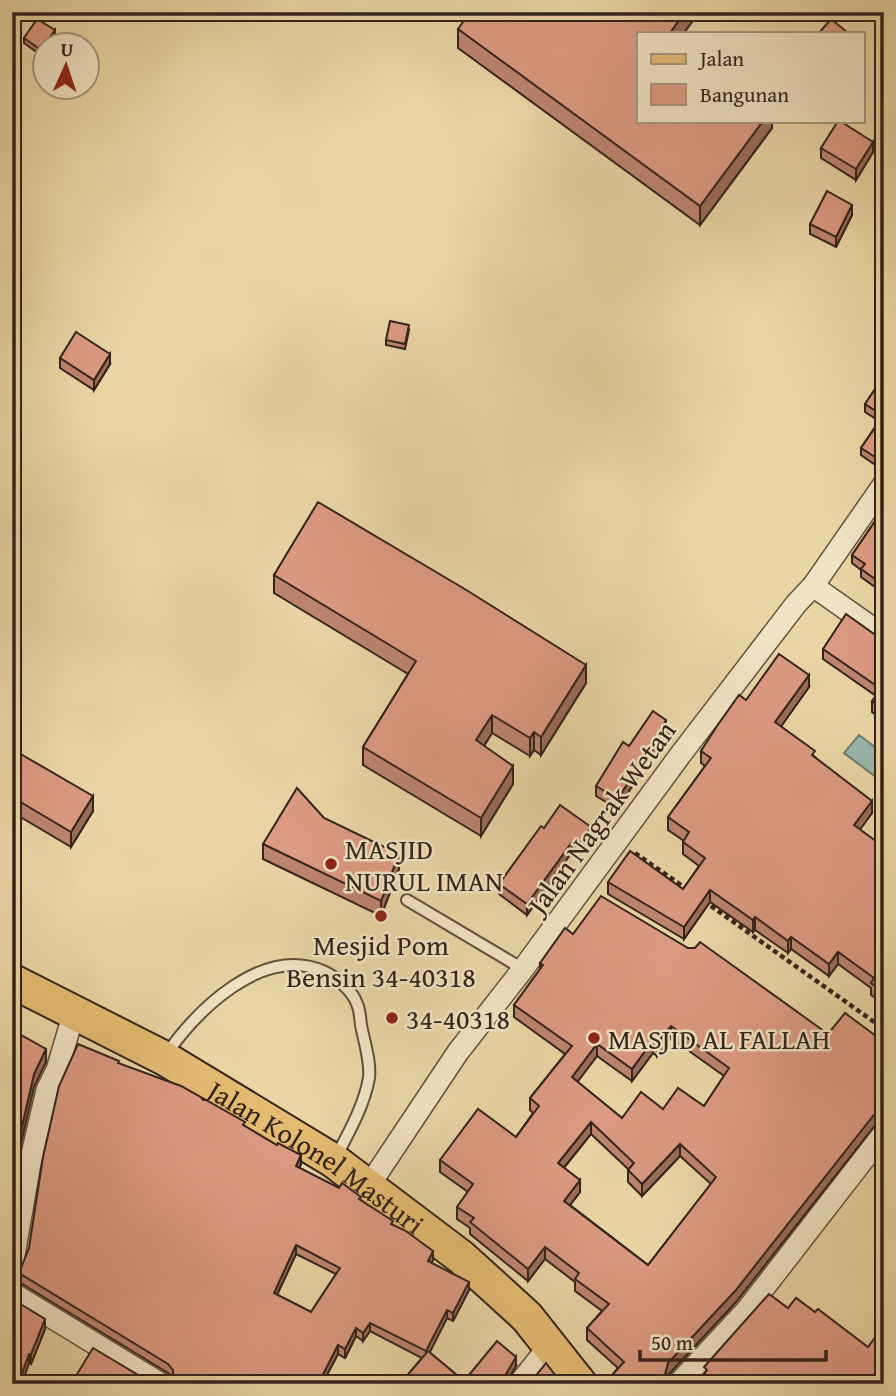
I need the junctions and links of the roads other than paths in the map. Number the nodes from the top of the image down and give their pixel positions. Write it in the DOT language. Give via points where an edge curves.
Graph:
graph roads {
  1 [pos="884,484"];
  2 [pos="813,586"];
  3 [pos="884,636"];
  4 [pos="407,900"];
  5 [pos="523,970"];
  6 [pos="12,981"];
  7 [pos="74,1013"];
  8 [pos="164,1059"];
  9 [pos="884,1133"];
  10 [pos="334,1161"];
  11 [pos="368,1187"];
  12 [pos="12,1267"];
  13 [pos="12,1293"];
  14 [pos="550,1345"];
  15 [pos="161,1384"];
  16 [pos="519,1384"];
  17 [pos="580,1384"];
  18 [pos="678,1384"];
  1 -- 2 [label="street, Jalan Nagrak Wetan"];
  2 -- 3 [label="street"];
  2 -- 5 [label="street, Jalan Nagrak Wetan" via="617,840 588,891"];
  4 -- 5 [label="lane"];
  5 -- 11 [label="street, Jalan Nagrak Wetan" via="458,1052"];
  6 -- 7 [label="main road, Jalan Kolonel Masturi"];
  7 -- 8 [label="main road, Jalan Kolonel Masturi"];
  7 -- 12 [label="street" via="47,1090"];
  8 -- 10 [label="main road, Jalan Kolonel Masturi"];
  8 -- 10 [label="lane" via="180,1034 227,991 257,972 293,964 327,972 357,1002 369,1074 363,1102"];
  9 -- 18 [label="street" via="746,1311"];
  10 -- 11 [label="main road, Jalan Kolonel Masturi"];
  11 -- 14 [label="main road, Jalan Kolonel Masturi" via="461,1257 527,1317"];
  13 -- 15 [label="street"];
  14 -- 16 [label="street"];
  14 -- 17 [label="main road, Jalan Kolonel Masturi"];
}
